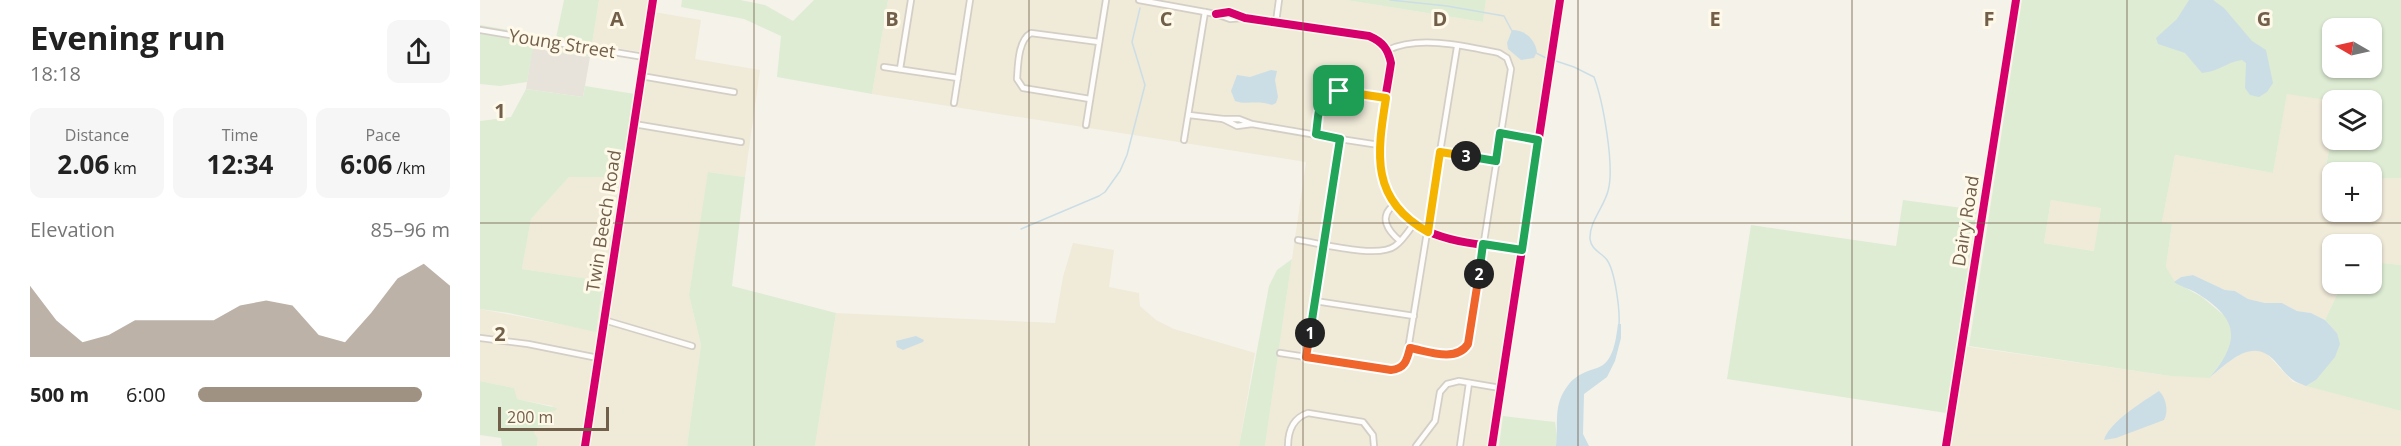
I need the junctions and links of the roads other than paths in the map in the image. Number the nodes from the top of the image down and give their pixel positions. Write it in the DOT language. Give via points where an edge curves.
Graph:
graph roads {
  1 [pos="653,0"];
  2 [pos="911,0"];
  3 [pos="970,0"];
  4 [pos="1106,0"];
  5 [pos="1139,0"];
  6 [pos="1279,0"];
  7 [pos="1560,0"];
  8 [pos="2016,0"];
  9 [pos="1160,2"];
  10 [pos="1205,12"];
  11 [pos="1276,22"];
  12 [pos="480,30"];
  13 [pos="1099,42"];
  14 [pos="1457,47"];
  15 [pos="1388,50"];
  16 [pos="644,57"];
  17 [pos="884,67"];
  18 [pos="900,69"];
  19 [pos="641,76"];
  20 [pos="958,78"];
  21 [pos="734,92"];
  22 [pos="1386,98"];
  23 [pos="1090,99"];
  24 [pos="954,103"];
  25 [pos="1189,115"];
  26 [pos="634,124"];
  27 [pos="1086,125"];
  28 [pos="1500,133"];
  29 [pos="1316,134"];
  30 [pos="1340,139"];
  31 [pos="1184,140"];
  32 [pos="1538,140"];
  33 [pos="741,142"];
  34 [pos="1379,145"];
  35 [pos="1440,152"];
  36 [pos="1496,161"];
  37 [pos="1394,205"];
  38 [pos="1413,225"];
  39 [pos="1428,232"];
  40 [pos="1298,240"];
  41 [pos="1400,241"];
  42 [pos="1324,244"];
  43 [pos="1483,244"];
  44 [pos="1522,250"];
  45 [pos="1315,301"];
  46 [pos="1414,316"];
  47 [pos="604,320"];
  48 [pos="480,338"];
  49 [pos="692,346"];
  50 [pos="1410,348"];
  51 [pos="1280,353"];
  52 [pos="1306,357"];
  53 [pos="598,358"];
  54 [pos="1469,383"];
  55 [pos="1500,388"];
  56 [pos="585,446"];
  57 [pos="1288,446"];
  58 [pos="1374,446"];
  59 [pos="1416,446"];
  60 [pos="1460,446"];
  61 [pos="1492,446"];
  62 [pos="1946,446"];
  1 -- 16 [label="street, Twin Beech Road"];
  2 -- 18 [label="street"];
  3 -- 20 [label="street"];
  4 -- 13 [label="street"];
  5 -- 9 [label="street"];
  6 -- 11 [label="street"];
  7 -- 32 [label="street"];
  8 -- 62 [label="street, Dairy Road"];
  9 -- 10 [label="street"];
  10 -- 11 [label="street" via="1231,12"];
  10 -- 25 [label="street"];
  11 -- 15 [label="street" via="1369,36"];
  12 -- 16 [label="street, Young Street"];
  13 -- 23 [label="street"];
  13 -- 23 [label="street" via="1031,33 1023,39 1018,68 1017,79 1023,88"];
  14 -- 15 [label="street" via="1430,42"];
  14 -- 28 [label="street" via="1496,52 1509,62"];
  14 -- 35 [label="street"];
  15 -- 22 [label="street" via="1391,63"];
  16 -- 19 [label="street, Twin Beech Road"];
  17 -- 18 [label="street"];
  18 -- 20 [label="street"];
  19 -- 21 [label="street"];
  19 -- 26 [label="street, Twin Beech Road"];
  20 -- 24 [label="street"];
  22 -- 29 [label="street" via="1330,92 1320,102"];
  22 -- 34 [label="street"];
  23 -- 27 [label="street"];
  25 -- 29 [label="street" via="1239,119"];
  25 -- 31 [label="street"];
  26 -- 33 [label="street"];
  26 -- 47 [label="street, Twin Beech Road"];
  28 -- 32 [label="street"];
  28 -- 36 [label="street"];
  29 -- 30 [label="street"];
  30 -- 34 [label="street"];
  30 -- 42 [label="street"];
  32 -- 44 [label="street"];
  34 -- 37 [label="street" via="1379,163"];
  35 -- 36 [label="street"];
  35 -- 39 [label="street"];
  36 -- 43 [label="street"];
  37 -- 38 [label="street"];
  37 -- 41 [label="street" via="1385,221"];
  38 -- 39 [label="street"];
  38 -- 41 [label="street"];
  39 -- 43 [label="street"];
  39 -- 46 [label="street"];
  40 -- 42 [label="street"];
  41 -- 42 [label="street" via="1394,247 1373,252"];
  42 -- 45 [label="street"];
  43 -- 44 [label="street"];
  43 -- 50 [label="street" via="1465,349 1453,355"];
  44 -- 55 [label="street"];
  45 -- 46 [label="street"];
  45 -- 52 [label="street"];
  46 -- 50 [label="street"];
  47 -- 49 [label="street"];
  47 -- 53 [label="street, Twin Beech Road"];
  48 -- 53 [label="street"];
  50 -- 52 [label="street" via="1403,366 1391,370"];
  51 -- 52 [label="street"];
  53 -- 56 [label="street, Twin Beech Road"];
  54 -- 55 [label="street"];
  54 -- 59 [label="street" via="1455,381 1444,386 1435,421"];
  54 -- 60 [label="street"];
  55 -- 61 [label="street"];
  57 -- 58 [label="street" via="1292,426 1308,413 1363,422 1373,435"];
}
